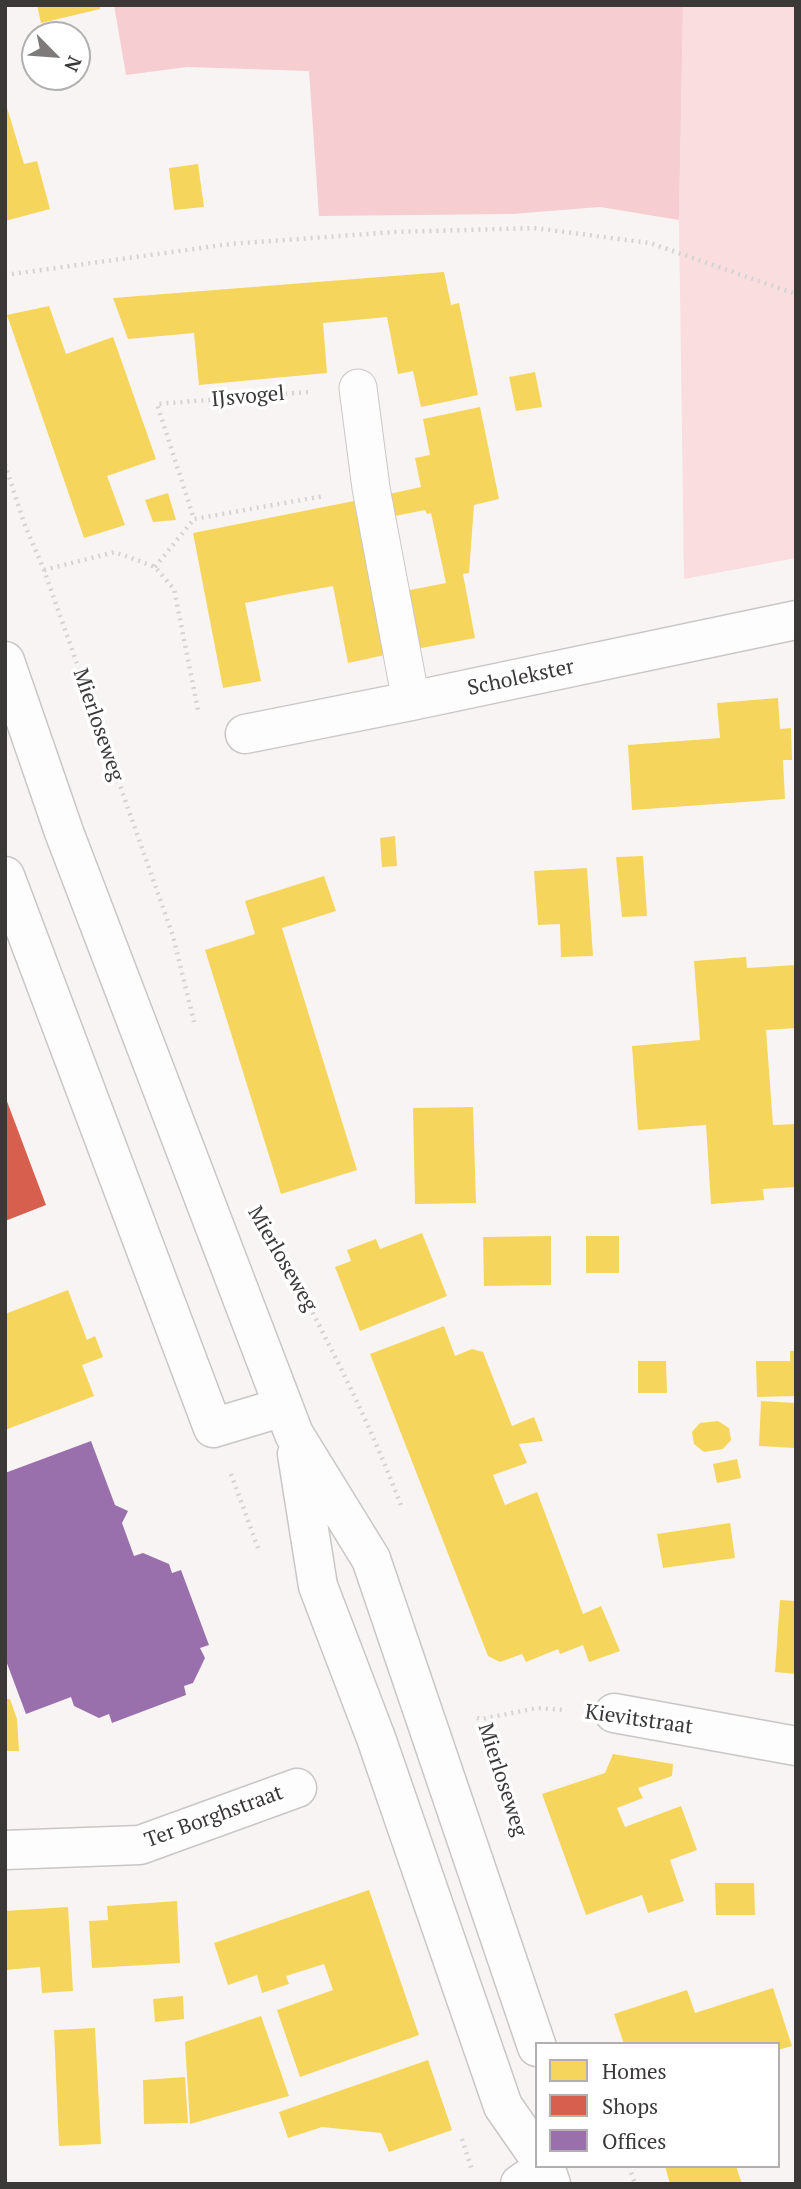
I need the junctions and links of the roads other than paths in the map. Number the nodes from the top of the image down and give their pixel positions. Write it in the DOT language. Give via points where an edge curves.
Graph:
graph roads {
  1 [pos="358,388"];
  2 [pos="796,620"];
  3 [pos="5,661"];
  4 [pos="411,701"];
  5 [pos="245,734"];
  6 [pos="5,876"];
  7 [pos="288,1421"];
  8 [pos="614,1713"];
  9 [pos="796,1746"];
  10 [pos="297,1788"];
  11 [pos="5,1850"];
  12 [pos="535,2042"];
  13 [pos="535,2152"];
  14 [pos="544,2168"];
  15 [pos="520,2184"];
  1 -- 4 [label="street" via="371,488"];
  2 -- 4 [label="main road, Scholekster"];
  3 -- 7 [label="main road, Mierloseweg" via="64,832"];
  4 -- 5 [label="main road, Scholekster"];
  6 -- 7 [label="main road" via="214,1427"];
  7 -- 12 [label="main road, Mierloseweg" via="371,1559"];
  7 -- 13 [label="main road, Mierloseweg" via="318,1586 376,1738 503,2106"];
  8 -- 9 [label="main road, Kievitstraat"];
  10 -- 11 [label="main road, Ter Borghstraat" via="140,1845"];
  14 -- 15 [label="main road"];
}
